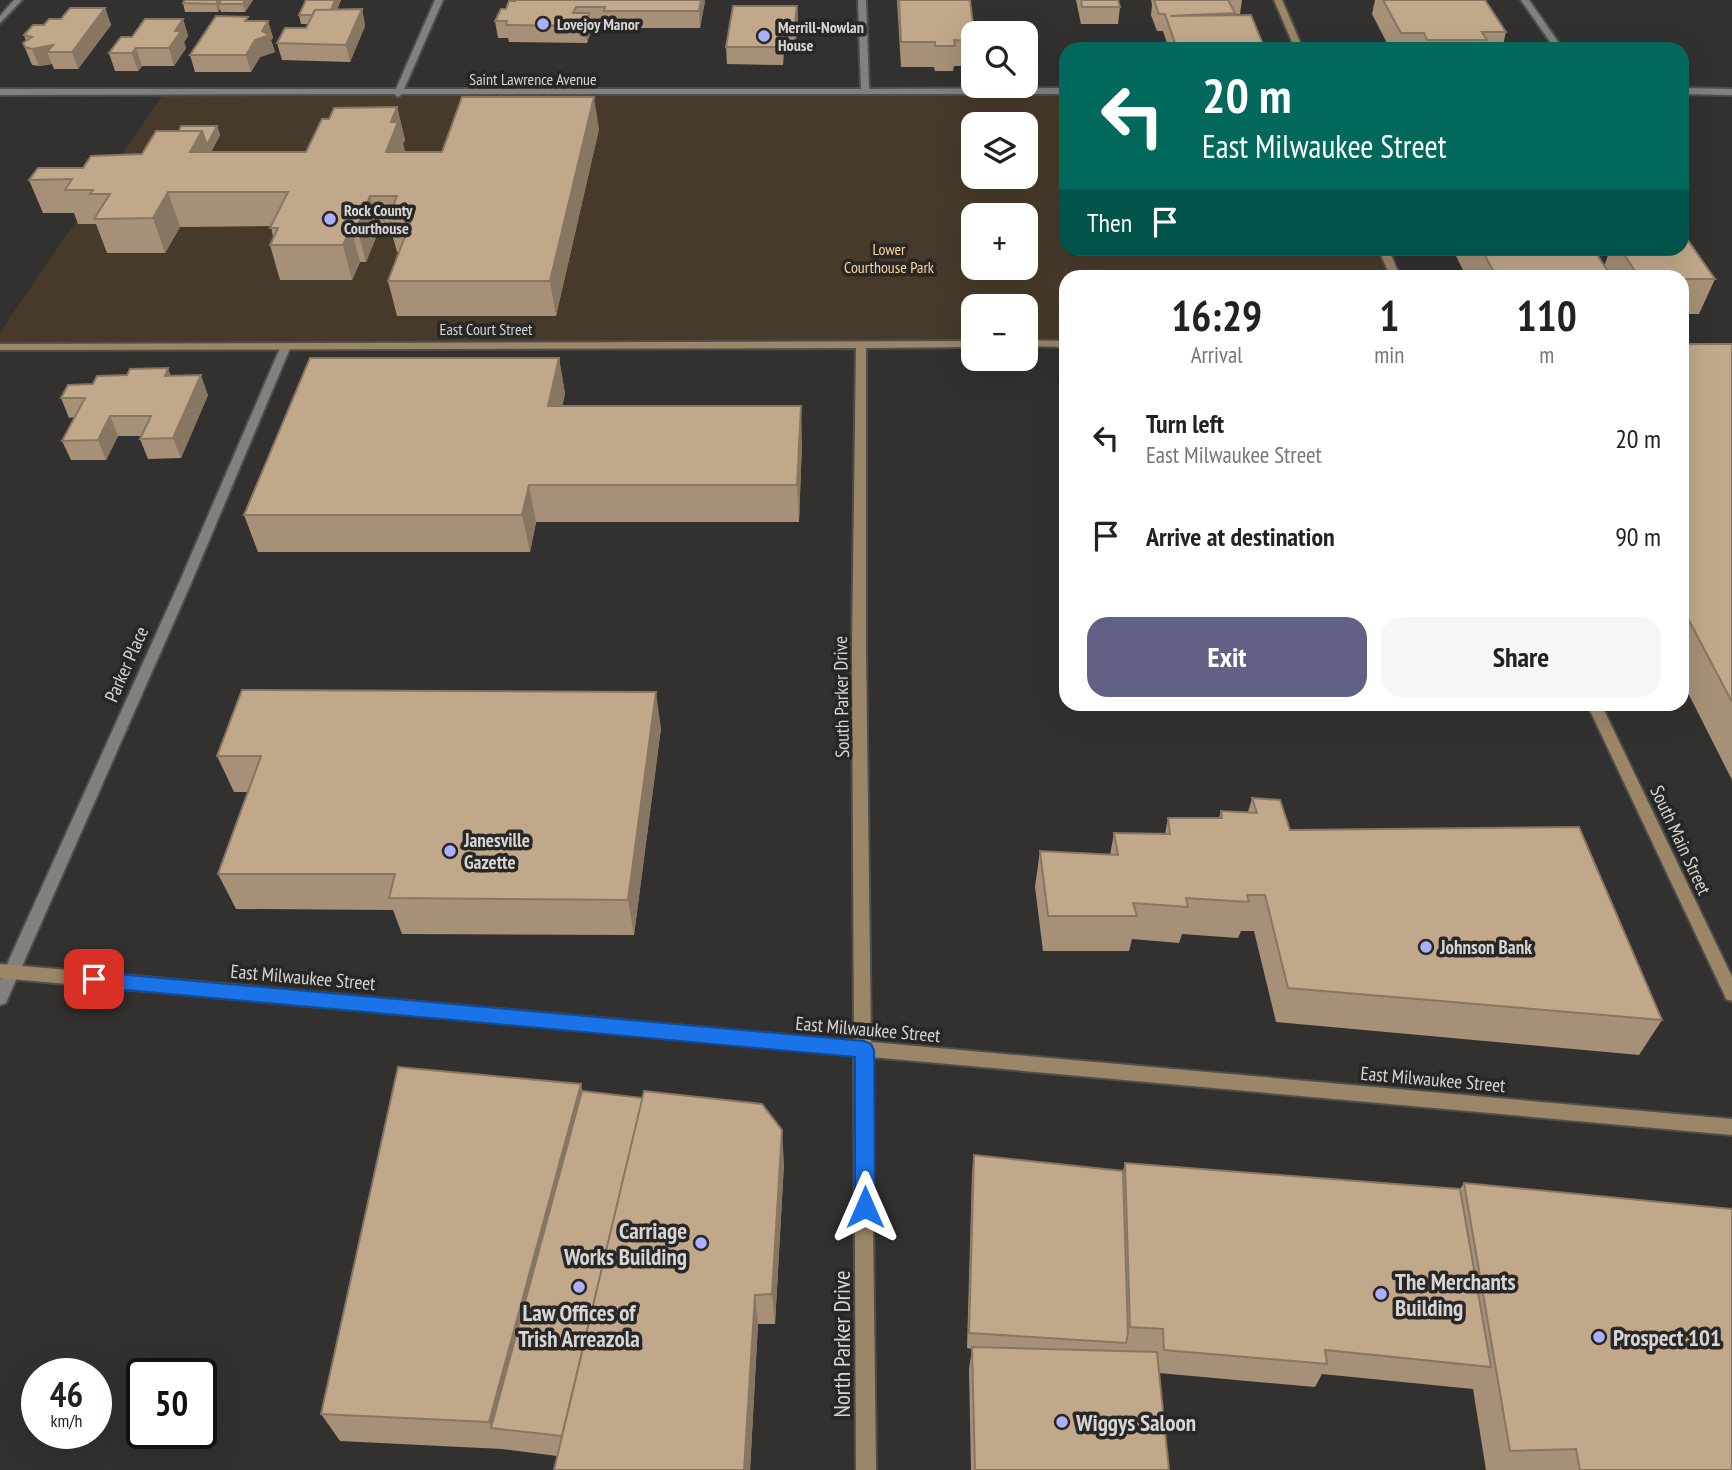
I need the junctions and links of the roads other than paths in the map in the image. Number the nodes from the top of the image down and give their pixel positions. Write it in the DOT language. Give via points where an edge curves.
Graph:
graph roads {
  1 [pos="18,0"];
  2 [pos="439,0"];
  3 [pos="862,0"];
  4 [pos="1278,0"];
  5 [pos="1525,0"];
  6 [pos="0,21"];
  7 [pos="1296,42"];
  8 [pos="1554,42"];
  9 [pos="1059,91"];
  10 [pos="1689,91"];
  11 [pos="0,92"];
  12 [pos="865,92"];
  13 [pos="1732,92"];
  14 [pos="398,94"];
  15 [pos="1038,343"];
  16 [pos="861,344"];
  17 [pos="961,344"];
  18 [pos="1059,344"];
  19 [pos="286,346"];
  20 [pos="0,347"];
  21 [pos="1597,711"];
  22 [pos="7,972"];
  23 [pos="1732,994"];
  24 [pos="0,998"];
  25 [pos="864,1050"];
  26 [pos="1732,1127"];
  27 [pos="866,1470"];
  1 -- 6 [label="street"];
  2 -- 14 [label="street"];
  3 -- 12 [label="street"];
  4 -- 7 [label="main road"];
  5 -- 8 [label="street"];
  9 -- 12 [label="street, Saint Lawrence Avenue"];
  10 -- 13 [label="street"];
  11 -- 14 [label="street, Saint Lawrence Avenue"];
  12 -- 14 [label="street, Saint Lawrence Avenue"];
  15 -- 18 [label="main road"];
  16 -- 17 [label="main road, East Court Street"];
  16 -- 19 [label="main road, East Court Street"];
  16 -- 25 [label="main road, South Parker Drive"];
  19 -- 20 [label="main road, East Court Street"];
  19 -- 22 [label="street, Parker Place" via="186,581"];
  21 -- 23 [label="main road, South Main Street"];
  22 -- 24 [label="street, Parker Place"];
  22 -- 25 [label="main road, East Milwaukee Street"];
  25 -- 26 [label="main road, East Milwaukee Street"];
  25 -- 27 [label="main road, North Parker Drive"];
}
